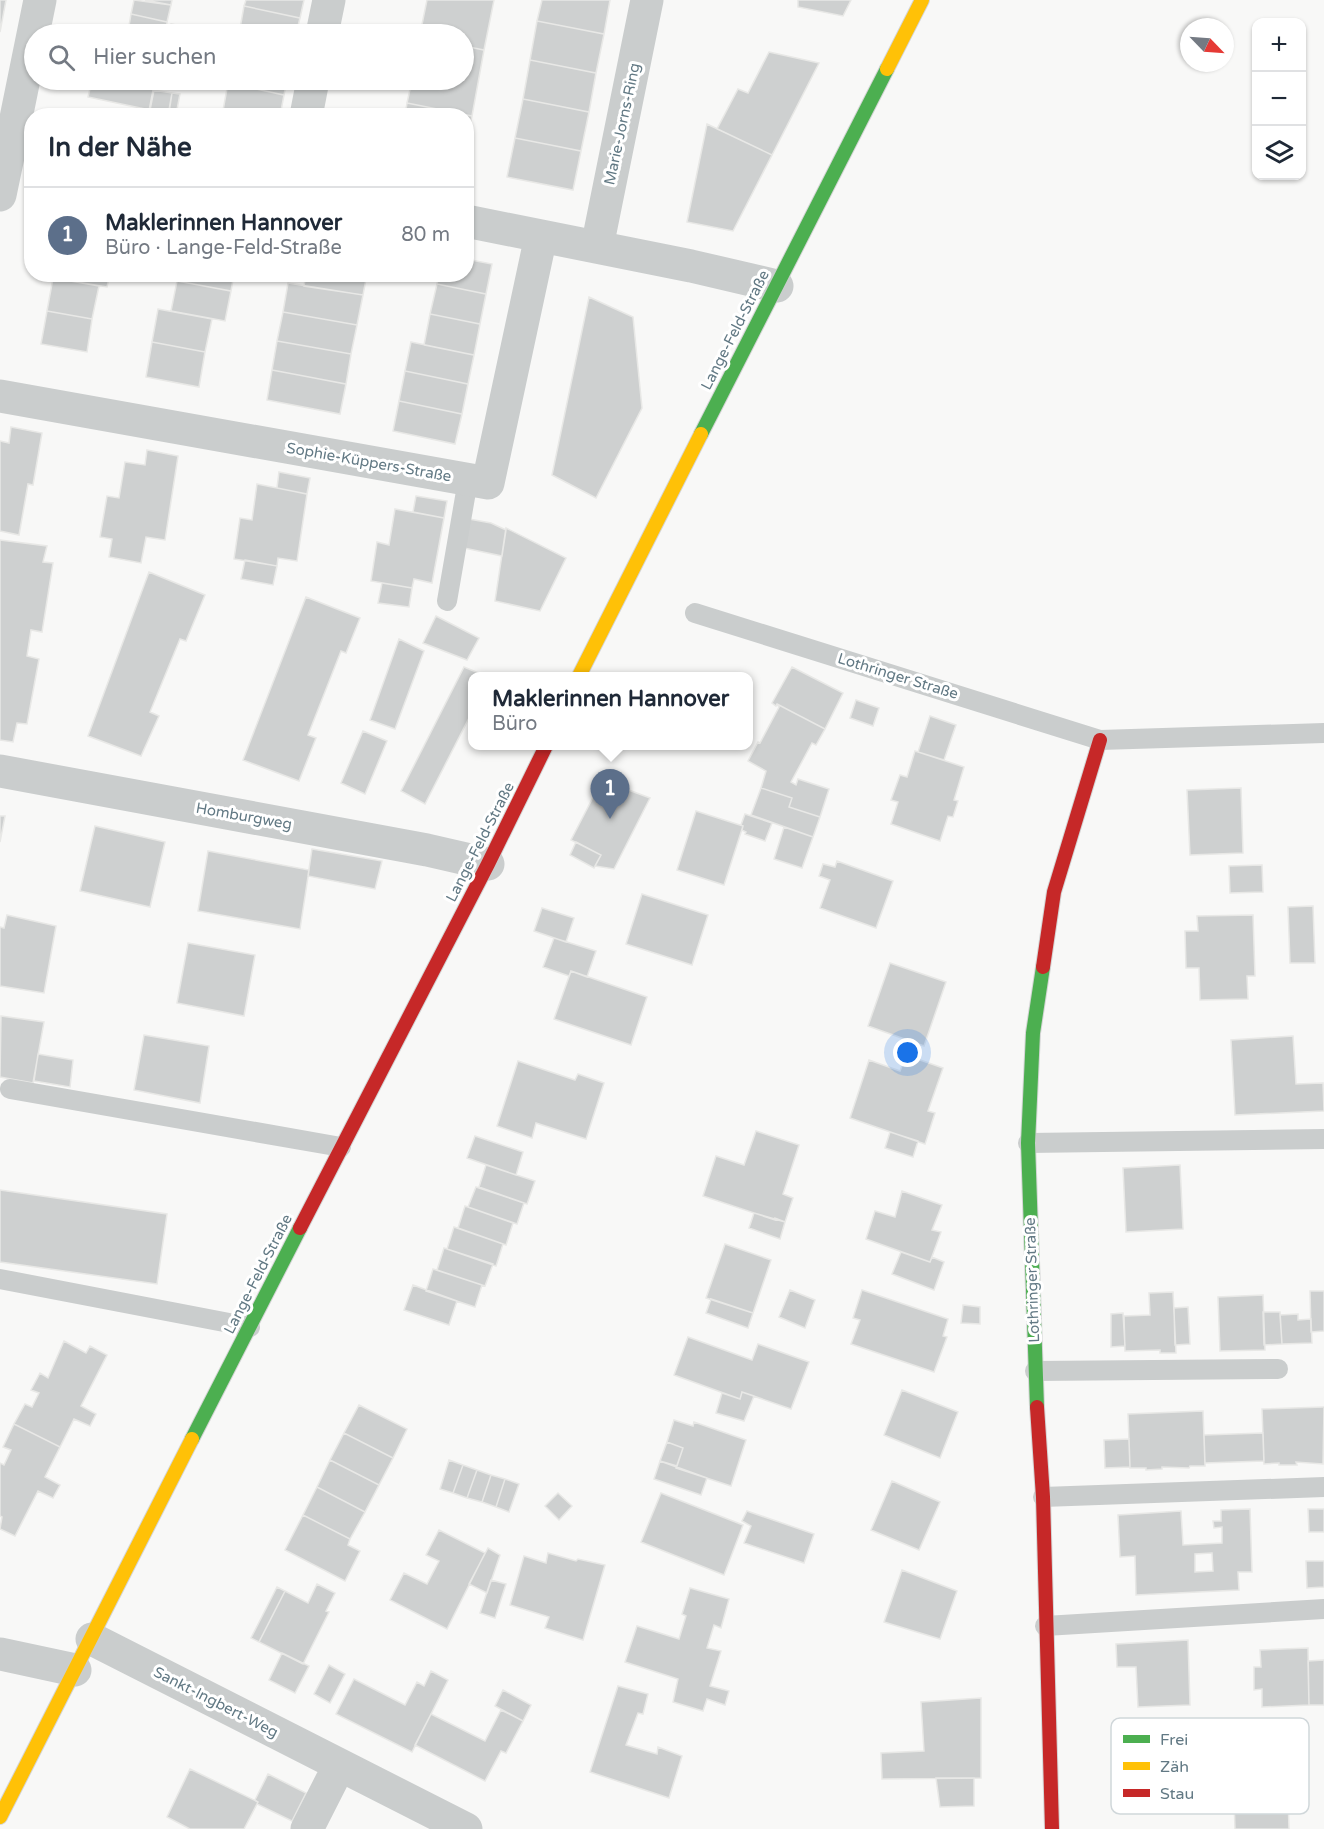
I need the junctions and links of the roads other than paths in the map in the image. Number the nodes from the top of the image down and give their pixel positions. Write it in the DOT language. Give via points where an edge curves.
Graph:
graph roads {
  1 [pos="40,0"];
  2 [pos="328,0"];
  3 [pos="647,0"];
  4 [pos="922,0"];
  5 [pos="35,24"];
  6 [pos="324,24"];
  7 [pos="24,84"];
  8 [pos="311,90"];
  9 [pos="308,108"];
  10 [pos="13,141"];
  11 [pos="0,195"];
  12 [pos="474,222"];
  13 [pos="541,236"];
  14 [pos="597,247"];
  15 [pos="777,286"];
  16 [pos="0,396"];
  17 [pos="468,480"];
  18 [pos="447,601"];
  19 [pos="695,613"];
  20 [pos="581,672"];
  21 [pos="1324,733"];
  22 [pos="1100,740"];
  23 [pos="544,750"];
  24 [pos="0,771"];
  25 [pos="488,864"];
  26 [pos="10,1089"];
  27 [pos="1324,1139"];
  28 [pos="1028,1143"];
  29 [pos="341,1147"];
  30 [pos="0,1279"];
  31 [pos="250,1327"];
  32 [pos="1278,1369"];
  33 [pos="1035,1371"];
  34 [pos="1324,1487"];
  35 [pos="1042,1497"];
  36 [pos="1324,1609"];
  37 [pos="1045,1626"];
  38 [pos="92,1639"];
  39 [pos="0,1654"];
  40 [pos="75,1670"];
  41 [pos="339,1766"];
  42 [pos="0,1817"];
  43 [pos="307,1829"];
  44 [pos="466,1829"];
  45 [pos="1052,1829"];
  1 -- 5 [label="street"];
  2 -- 6 [label="street"];
  3 -- 14 [label="street, Marie-Jorns-Ring"];
  4 -- 15 [label="street, Lange-Feld-Straße"];
  7 -- 10 [label="street"];
  8 -- 9 [label="street"];
  10 -- 11 [label="street"];
  12 -- 13 [label="street"];
  13 -- 14 [label="street"];
  13 -- 17 [label="street, Sophie-Küppers-Straße" via="488,483"];
  14 -- 15 [label="street"];
  15 -- 20 [label="street, Lange-Feld-Straße"];
  16 -- 17 [label="street, Sophie-Küppers-Straße"];
  17 -- 18 [label="lane"];
  19 -- 22 [label="lane, Lothringer Straße"];
  21 -- 22 [label="lane, Lothringer Straße"];
  22 -- 28 [label="street, Lothringer Straße" via="1054,892 1033,1033"];
  23 -- 25 [label="street, Lange-Feld-Straße"];
  24 -- 25 [label="street, Homburgweg"];
  25 -- 29 [label="street, Lange-Feld-Straße"];
  26 -- 29 [label="lane"];
  27 -- 28 [label="lane"];
  28 -- 33 [label="street, Lothringer Straße"];
  29 -- 31 [label="street, Lange-Feld-Straße"];
  30 -- 31 [label="lane"];
  31 -- 38 [label="street, Lange-Feld-Straße"];
  32 -- 33 [label="lane"];
  33 -- 35 [label="street, Lothringer Straße"];
  34 -- 35 [label="lane"];
  35 -- 37 [label="street, Lothringer Straße"];
  36 -- 37 [label="lane"];
  37 -- 45 [label="street, Lothringer Straße"];
  38 -- 40 [label="street, Lange-Feld-Straße"];
  38 -- 41 [label="street, Sankt-Ingbert-Weg"];
  39 -- 40 [label="street"];
  40 -- 42 [label="street, Lange-Feld-Straße"];
  41 -- 43 [label="street"];
  41 -- 44 [label="street, Sankt-Ingbert-Weg"];
}
